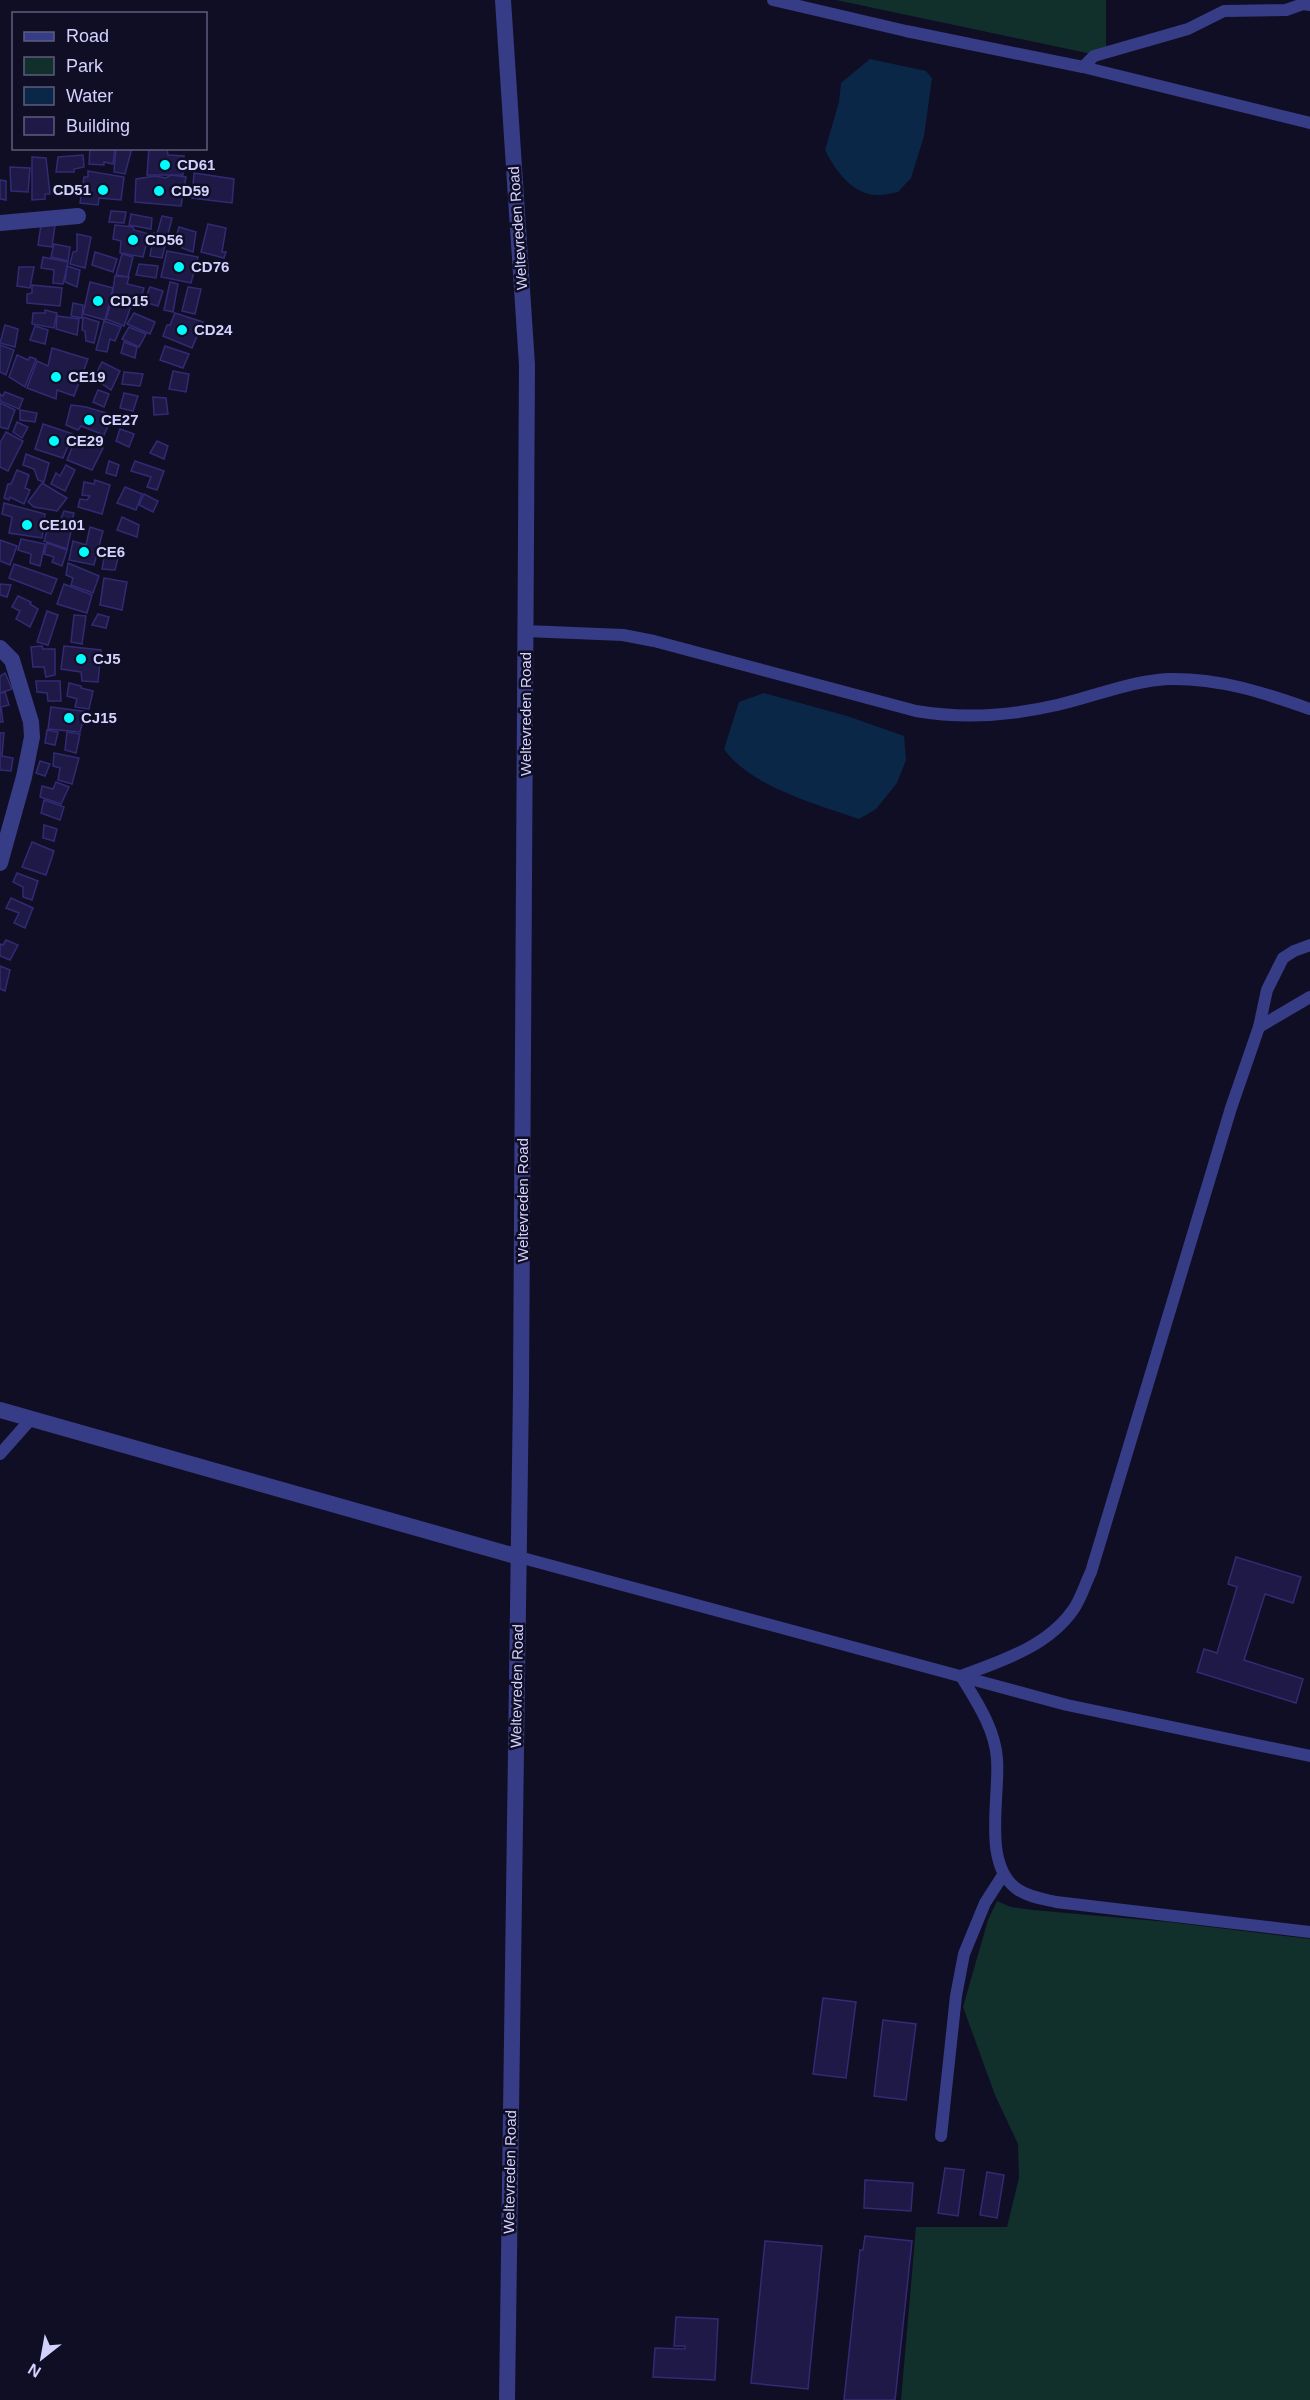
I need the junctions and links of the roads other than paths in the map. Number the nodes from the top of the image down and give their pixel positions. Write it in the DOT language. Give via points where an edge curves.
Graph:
graph roads {
  1 [pos="503,0"];
  2 [pos="773,0"];
  3 [pos="1310,5"];
  4 [pos="1083,67"];
  5 [pos="1310,123"];
  6 [pos="78,216"];
  7 [pos="0,224"];
  8 [pos="526,631"];
  9 [pos="0,648"];
  10 [pos="1310,709"];
  11 [pos="0,863"];
  12 [pos="1310,945"];
  13 [pos="1310,997"];
  14 [pos="1259,1027"];
  15 [pos="0,1410"];
  16 [pos="31,1419"];
  17 [pos="0,1454"];
  18 [pos="519,1557"];
  19 [pos="961,1676"];
  20 [pos="1310,1756"];
  21 [pos="1003,1875"];
  22 [pos="1310,1932"];
  23 [pos="941,2136"];
  24 [pos="507,2400"];
  1 -- 8 [label="street, Weltevreden Road" via="526,366"];
  2 -- 4 [label="lane"];
  3 -- 4 [label="lane" via="1286,10 1224,12 1188,29 1094,56"];
  4 -- 5 [label="lane"];
  6 -- 7 [label="street"];
  8 -- 10 [label="lane" via="623,635 654,641 949,717 1017,712 1165,679 1210,680"];
  8 -- 18 [label="street, Weltevreden Road"];
  9 -- 11 [label="street" via="12,660 32,737"];
  12 -- 14 [label="lane" via="1283,958 1267,990"];
  13 -- 14 [label="lane"];
  14 -- 19 [label="lane" via="1091,1572 1073,1610 1050,1635 1007,1659"];
  15 -- 16 [label="street"];
  16 -- 17 [label="lane"];
  16 -- 18 [label="street"];
  18 -- 19 [label="lane"];
  18 -- 24 [label="street, Weltevreden Road"];
  19 -- 20 [label="lane" via="1067,1705"];
  19 -- 21 [label="lane" via="986,1718 997,1757 996,1851"];
  21 -- 22 [label="lane" via="1018,1890 1056,1902"];
  21 -- 23 [label="lane" via="985,1904 964,1953"];
}
